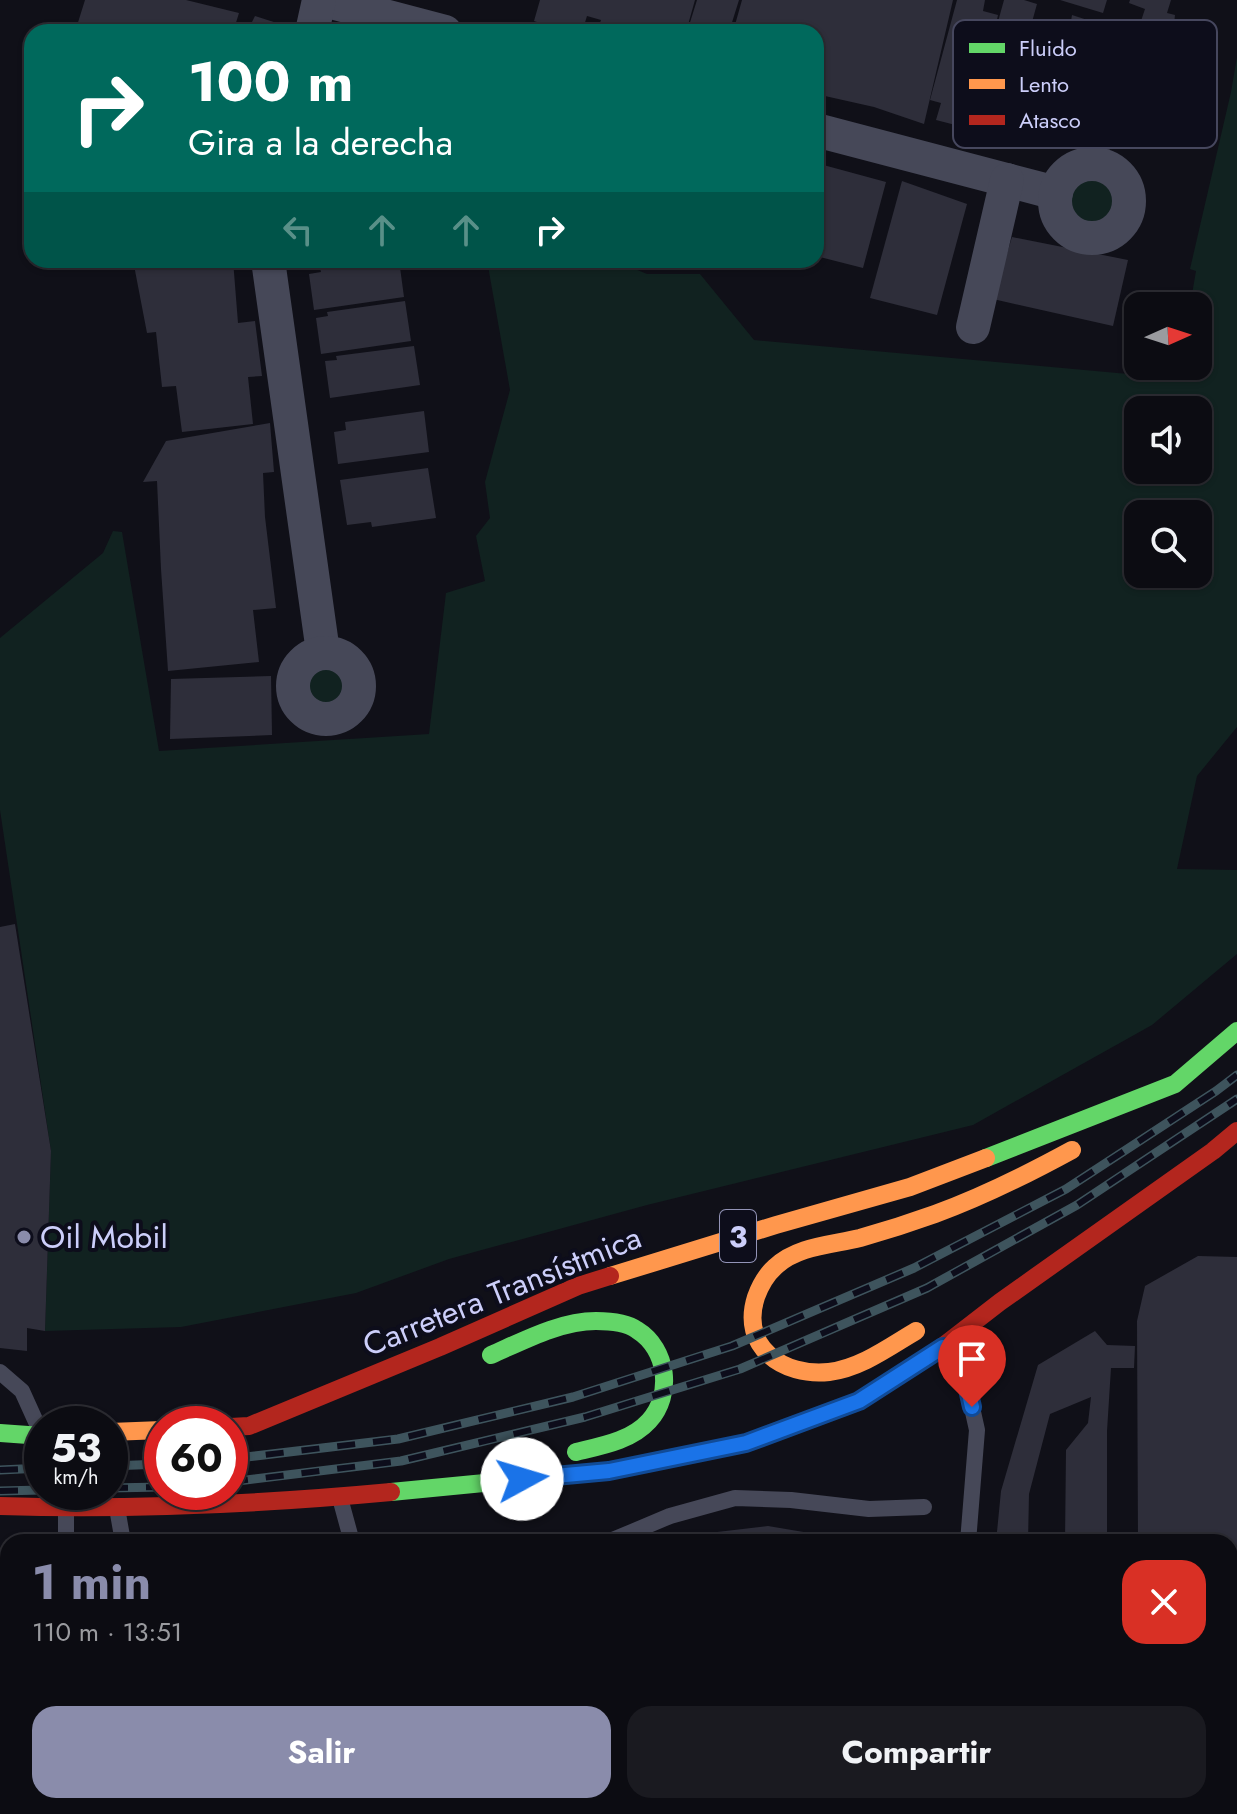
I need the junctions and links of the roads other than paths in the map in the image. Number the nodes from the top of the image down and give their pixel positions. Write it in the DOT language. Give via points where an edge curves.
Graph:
graph roads {
  1 [pos="322,0"];
  2 [pos="314,24"];
  3 [pos="414,24"];
  4 [pos="824,132"];
  5 [pos="1007,180"];
  6 [pos="1056,193"];
  7 [pos="269,268"];
  8 [pos="973,327"];
  9 [pos="323,652"];
  10 [pos="1237,1031"];
  11 [pos="1175,1084"];
  12 [pos="1237,1131"];
  13 [pos="1138,1204"];
  14 [pos="991,1287"];
  15 [pos="927,1324"];
  16 [pos="943,1347"];
  17 [pos="477,1361"];
  18 [pos="0,1372"];
  19 [pos="366,1397"];
  20 [pos="29,1406"];
  21 [pos="249,1426"];
  22 [pos="0,1433"];
  23 [pos="24,1434"];
  24 [pos="377,1493"];
  25 [pos="339,1496"];
  26 [pos="0,1506"];
  27 [pos="24,1507"];
  28 [pos="128,1507"];
  29 [pos="924,1507"];
  30 [pos="66,1510"];
  31 [pos="118,1510"];
  32 [pos="66,1534"];
  33 [pos="122,1534"];
  34 [pos="350,1534"];
  35 [pos="627,1534"];
  36 [pos="969,1534"];
  1 -- 2 [label="street"];
  1 -- 3 [label="street"];
  4 -- 5 [label="street"];
  5 -- 6 [label="street"];
  5 -- 8 [label="street"];
  7 -- 9 [label="street"];
  10 -- 11 [label="main road, Carretera Transístmica / 3"];
  11 -- 15 [label="main road" via="1088,1140 993,1190 918,1220 786,1258 773,1267 757,1292 752,1324 756,1340 778,1363 827,1373 851,1367"];
  11 -- 21 [label="main road, Carretera Transístmica / 3" via="910,1187 578,1286"];
  12 -- 13 [label="main road"];
  13 -- 14 [label="main road"];
  13 -- 16 [label="main road"];
  16 -- 24 [label="main road" via="859,1401 746,1443 609,1471"];
  16 -- 36 [label="lane" via="967,1385 977,1430"];
  17 -- 24 [label="main road" via="591,1321 625,1324 640,1331 659,1355 664,1392 651,1419 607,1445"];
  18 -- 20 [label="lane" via="22,1391"];
  19 -- 21 [label="main road"];
  22 -- 23 [label="main road"];
  24 -- 25 [label="main road"];
  25 -- 28 [label="main road"];
  25 -- 34 [label="lane"];
  26 -- 27 [label="main road"];
  29 -- 35 [label="lane" via="869,1509 735,1498"];
  30 -- 32 [label="lane"];
  31 -- 33 [label="lane"];
}
